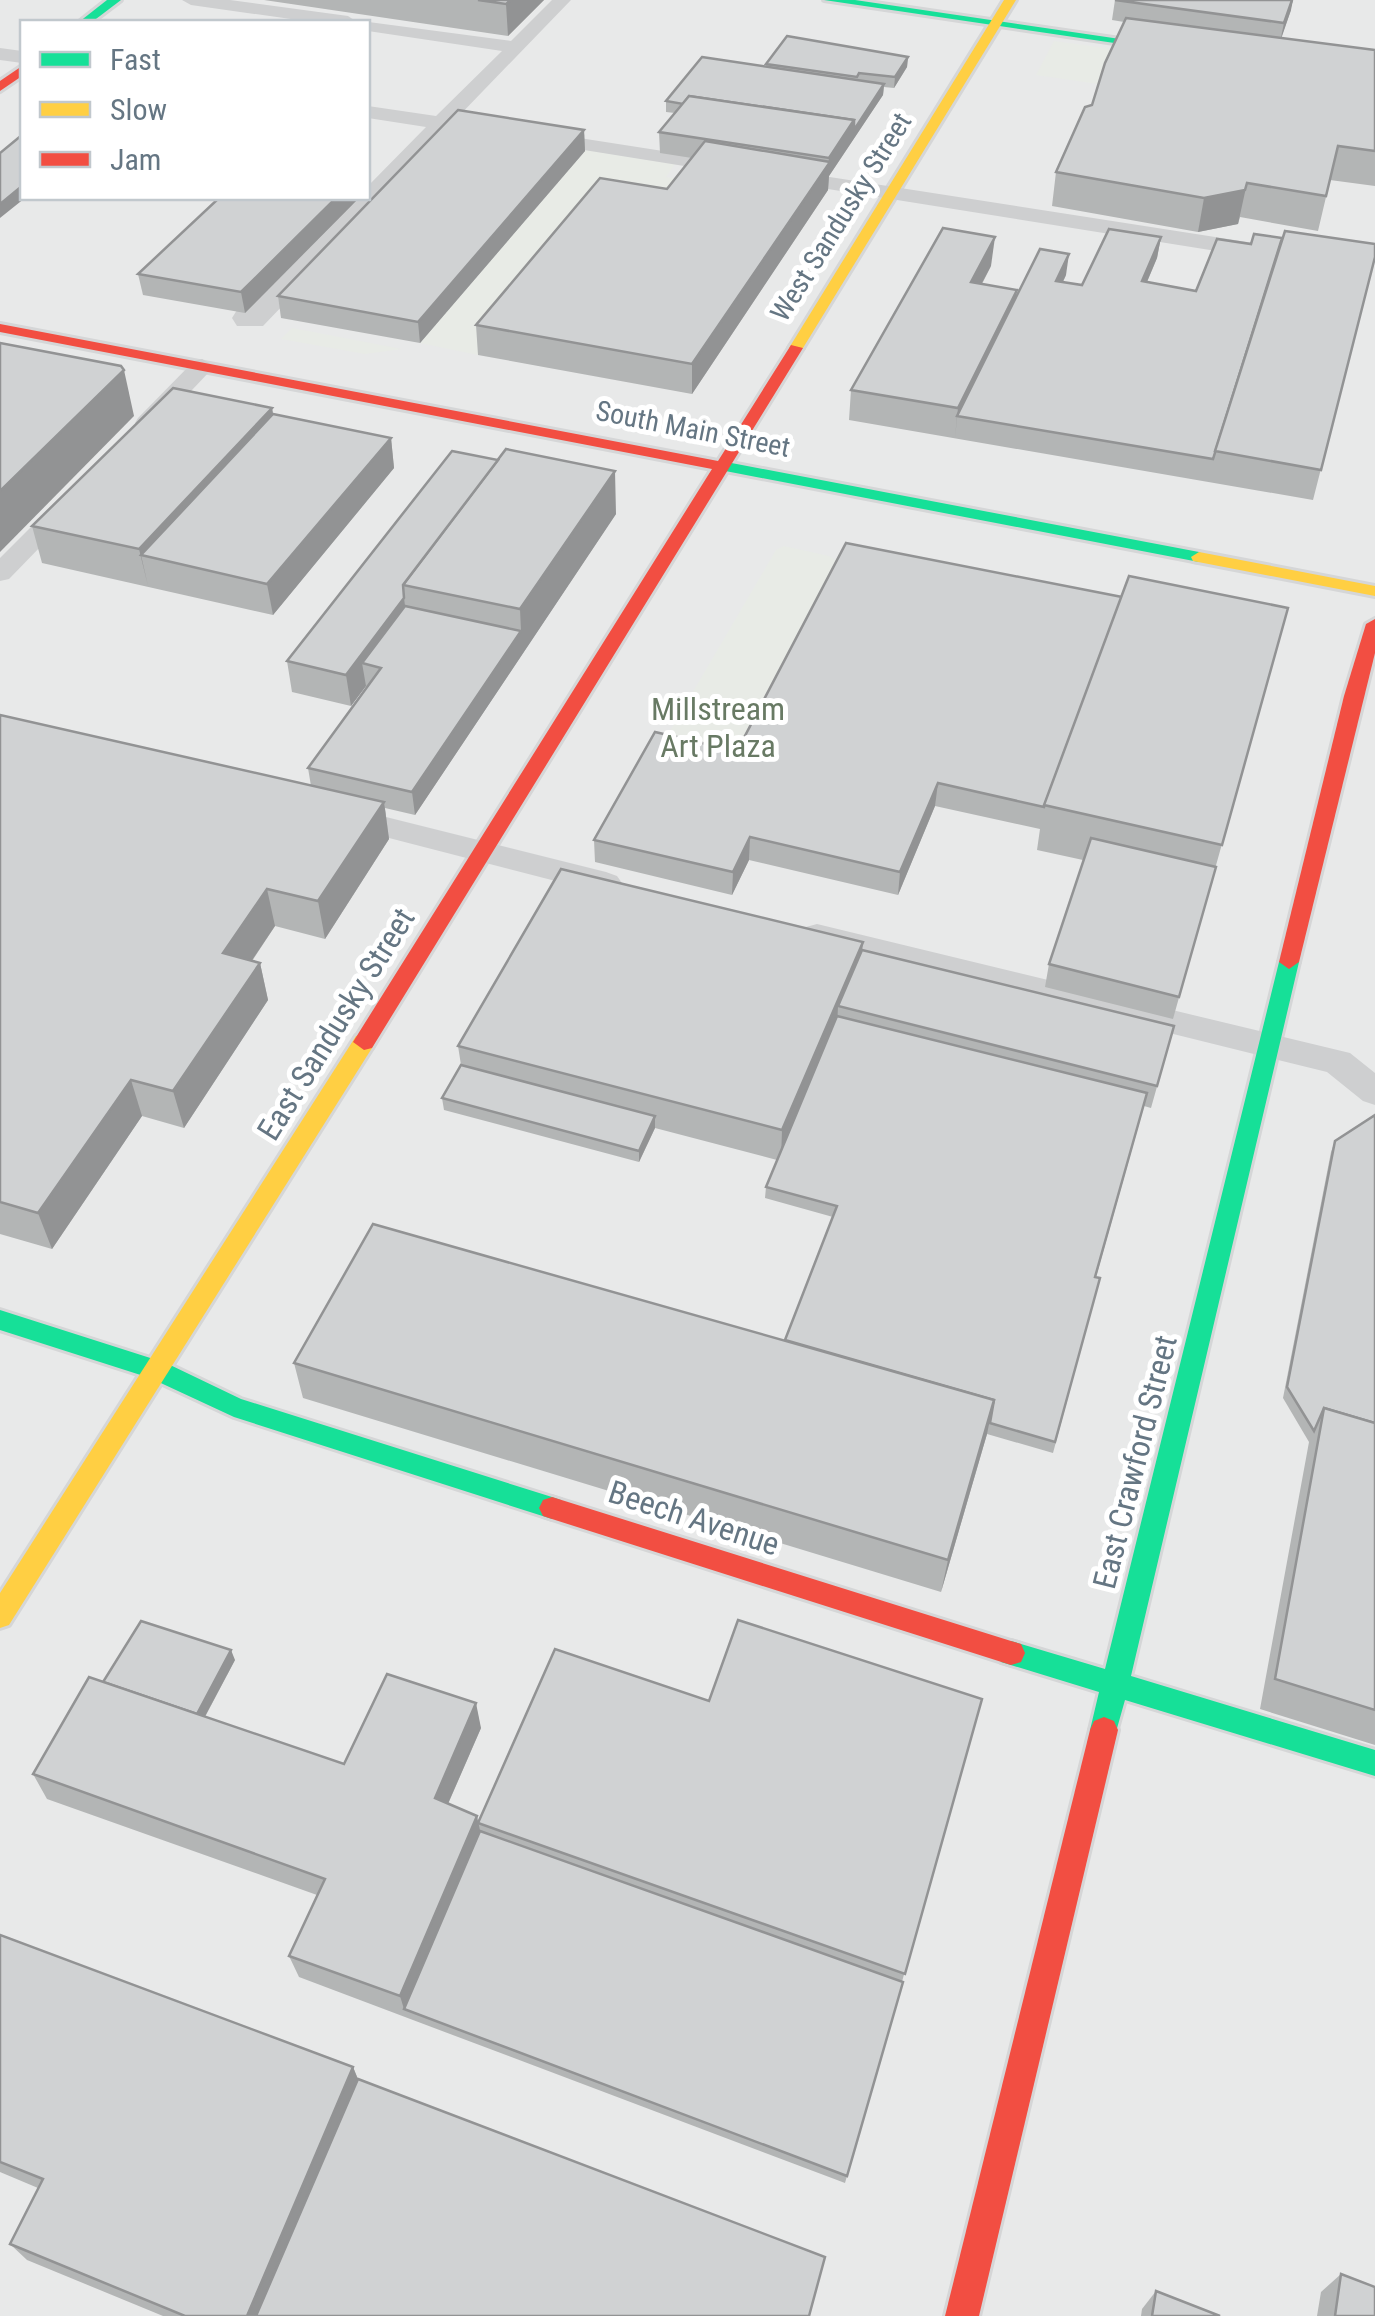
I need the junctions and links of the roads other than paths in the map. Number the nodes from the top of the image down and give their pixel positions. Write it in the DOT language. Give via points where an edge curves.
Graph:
graph roads {
  1 [pos="115,0"];
  2 [pos="191,0"];
  3 [pos="562,0"];
  4 [pos="830,0"];
  5 [pos="1010,0"];
  6 [pos="88,20"];
  7 [pos="334,20"];
  8 [pos="996,23"];
  9 [pos="370,25"];
  10 [pos="516,46"];
  11 [pos="1218,54"];
  12 [pos="20,72"];
  13 [pos="0,87"];
  14 [pos="370,112"];
  15 [pos="442,122"];
  16 [pos="891,194"];
  17 [pos="370,195"];
  18 [pos="365,200"];
  19 [pos="1278,253"];
  20 [pos="250,318"];
  21 [pos="0,328"];
  22 [pos="202,366"];
  23 [pos="135,436"];
  24 [pos="723,464"];
  25 [pos="81,490"];
  26 [pos="0,573"];
  27 [pos="1375,592"];
  28 [pos="1375,624"];
  29 [pos="321,810"];
  30 [pos="482,853"];
  31 [pos="630,889"];
  32 [pos="783,926"];
  33 [pos="1270,1046"];
  34 [pos="1375,1092"];
  35 [pos="0,1320"];
  36 [pos="157,1370"];
  37 [pos="0,1616"];
  38 [pos="1113,1686"];
  39 [pos="1375,1763"];
  40 [pos="962,2316"];
  1 -- 6 [label="street"];
  2 -- 7 [label="lane"];
  3 -- 10 [label="lane"];
  4 -- 8 [label="street"];
  5 -- 8 [label="street, West Sandusky Street"];
  8 -- 11 [label="street"];
  8 -- 16 [label="street, West Sandusky Street"];
  9 -- 10 [label="lane"];
  10 -- 15 [label="lane"];
  12 -- 13 [label="street"];
  14 -- 15 [label="lane"];
  15 -- 16 [label="lane"];
  15 -- 17 [label="lane"];
  16 -- 19 [label="lane"];
  16 -- 24 [label="street, West Sandusky Street"];
  18 -- 20 [label="street"];
  21 -- 22 [label="street, South Main Street"];
  22 -- 23 [label="lane"];
  22 -- 24 [label="street, South Main Street"];
  24 -- 27 [label="street, South Main Street"];
  24 -- 30 [label="street, East Sandusky Street"];
  25 -- 26 [label="lane"];
  28 -- 33 [label="street, East Crawford Street"];
  29 -- 30 [label="lane"];
  30 -- 31 [label="lane"];
  30 -- 36 [label="street, East Sandusky Street"];
  32 -- 33 [label="lane"];
  33 -- 34 [label="lane" via="1338,1062"];
  33 -- 38 [label="street, East Crawford Street"];
  35 -- 36 [label="street, Beech Avenue"];
  36 -- 37 [label="street, East Sandusky Street"];
  36 -- 38 [label="street, Beech Avenue" via="234,1407"];
  38 -- 39 [label="street, Beech Avenue"];
  38 -- 40 [label="street, East Crawford Street"];
}
